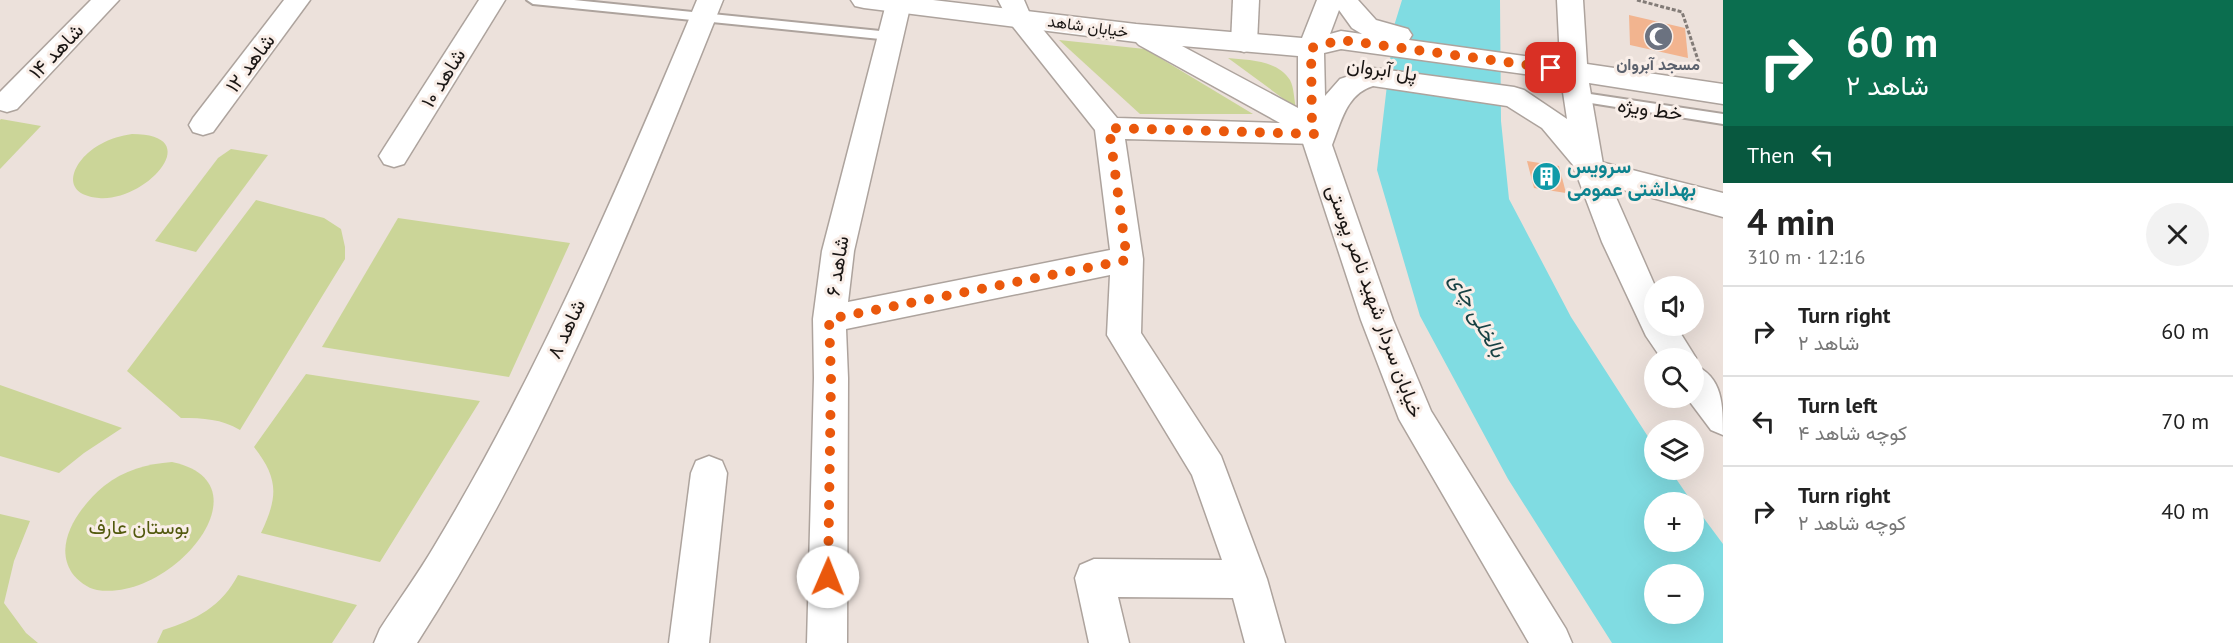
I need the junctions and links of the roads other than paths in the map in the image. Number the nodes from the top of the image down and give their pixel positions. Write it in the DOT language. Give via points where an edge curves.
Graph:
graph roads {
  1 [pos="106,0"];
  2 [pos="297,0"];
  3 [pos="492,0"];
  4 [pos="533,0"];
  5 [pos="864,0"];
  6 [pos="1246,0"];
  7 [pos="1330,0"];
  8 [pos="1345,0"];
  9 [pos="898,3"];
  10 [pos="707,8"];
  11 [pos="1015,8"];
  12 [pos="1570,12"];
  13 [pos="1136,33"];
  14 [pos="890,36"];
  15 [pos="1244,43"];
  16 [pos="1311,48"];
  17 [pos="1384,57"];
  18 [pos="1515,76"];
  19 [pos="1575,84"];
  20 [pos="1716,93"];
  21 [pos="7,102"];
  22 [pos="1723,118"];
  23 [pos="203,126"];
  24 [pos="1109,128"];
  25 [pos="1315,136"];
  26 [pos="394,156"];
  27 [pos="1588,166"];
  28 [pos="1723,205"];
  29 [pos="1127,260"];
  30 [pos="1644,297"];
  31 [pos="829,319"];
  32 [pos="1704,393"];
  33 [pos="1723,419"];
  34 [pos="709,473"];
  35 [pos="1248,579"];
  36 [pos="394,643"];
  37 [pos="689,643"];
  38 [pos="827,643"];
  39 [pos="1109,643"];
  40 [pos="1265,643"];
  41 [pos="1552,643"];
  1 -- 21 [label="street, شاهد ۱۴"];
  2 -- 23 [label="street, شاهد ۱۲"];
  3 -- 26 [label="street, شاهد ۱۰"];
  4 -- 10 [label="lane"];
  5 -- 9 [label="street, خیابان شاهد"];
  6 -- 15 [label="street"];
  7 -- 16 [label="street, خیابان سردار شهید ناصر پوستی"];
  8 -- 17 [label="street" via="1370,30"];
  9 -- 11 [label="street, خیابان شاهد"];
  9 -- 14 [label="street, شاهد ۶"];
  10 -- 14 [label="lane"];
  10 -- 36 [label="street, شاهد ۸" via="633,186 539,387 454,548"];
  11 -- 13 [label="street, خیابان شاهد"];
  11 -- 24 [label="street"];
  12 -- 18 [label="street" via="1555,43 1534,53"];
  12 -- 19 [label="street"];
  13 -- 15 [label="street, خیابان شاهد"];
  13 -- 25 [label="street"];
  14 -- 31 [label="street, شاهد ۶" via="838,251"];
  15 -- 16 [label="street, خیابان شاهد"];
  16 -- 17 [label="street, پل آبروان" via="1340,64"];
  16 -- 25 [label="street, خیابان سردار شهید ناصر پوستی"];
  17 -- 18 [label="street, پل آبروان"];
  17 -- 18 [label="street" via="1514,97"];
  17 -- 25 [label="street" via="1373,77 1357,79 1338,96"];
  18 -- 19 [label="street, پل آبروان"];
  18 -- 27 [label="street"];
  19 -- 20 [label="street, پل آبروان"];
  19 -- 22 [label="lane, خط ویژه"];
  19 -- 27 [label="street"];
  24 -- 25 [label="street"];
  24 -- 29 [label="street"];
  25 -- 41 [label="street, خیابان سردار شهید ناصر پوستی" via="1377,320 1417,419"];
  27 -- 28 [label="street"];
  27 -- 30 [label="street"];
  29 -- 31 [label="street"];
  29 -- 35 [label="street" via="1124,335 1208,468"];
  31 -- 38 [label="street, شاهد ۶"];
  32 -- 33 [label="street"];
  34 -- 37 [label="street"];
  35 -- 39 [label="street" via="1094,578"];
  35 -- 40 [label="street"];
}
